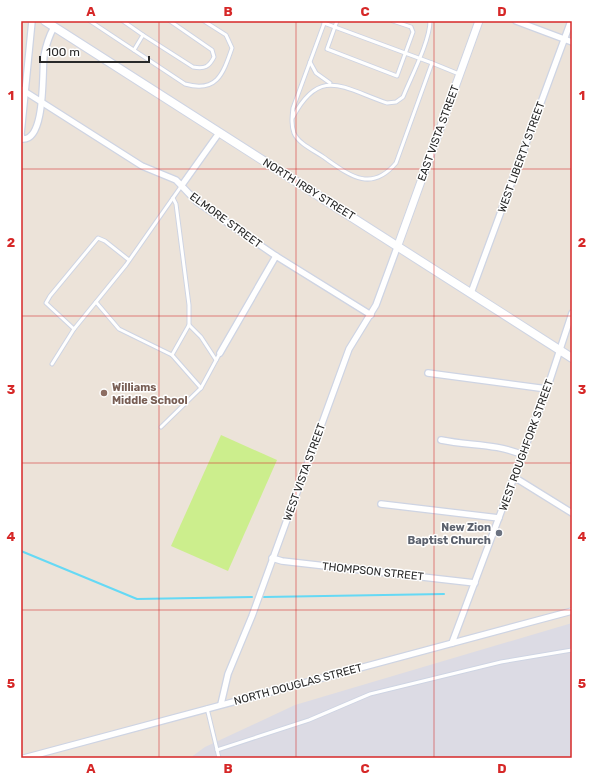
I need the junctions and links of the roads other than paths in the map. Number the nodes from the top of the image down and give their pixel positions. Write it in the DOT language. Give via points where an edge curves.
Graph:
graph roads {
  1 [pos="32,21"];
  2 [pos="45,21"];
  3 [pos="90,21"];
  4 [pos="123,21"];
  5 [pos="170,21"];
  6 [pos="204,21"];
  7 [pos="337,21"];
  8 [pos="393,21"];
  9 [pos="430,21"];
  10 [pos="479,21"];
  11 [pos="516,21"];
  12 [pos="571,21"];
  13 [pos="325,22"];
  14 [pos="54,27"];
  15 [pos="335,27"];
  16 [pos="143,35"];
  17 [pos="564,39"];
  18 [pos="572,42"];
  19 [pos="134,50"];
  20 [pos="406,53"];
  21 [pos="419,57"];
  22 [pos="310,62"];
  23 [pos="432,63"];
  24 [pos="460,74"];
  25 [pos="331,84"];
  26 [pos="24,91"];
  27 [pos="43,103"];
  28 [pos="292,121"];
  29 [pos="219,133"];
  30 [pos="182,185"];
  31 [pos="173,198"];
  32 [pos="398,245"];
  33 [pos="276,256"];
  34 [pos="129,260"];
  35 [pos="471,293"];
  36 [pos="96,302"];
  37 [pos="572,313"];
  38 [pos="371,315"];
  39 [pos="189,325"];
  40 [pos="74,328"];
  41 [pos="560,350"];
  42 [pos="220,353"];
  43 [pos="172,355"];
  44 [pos="572,358"];
  45 [pos="216,360"];
  46 [pos="52,364"];
  47 [pos="428,373"];
  48 [pos="201,388"];
  49 [pos="547,389"];
  50 [pos="161,427"];
  51 [pos="441,440"];
  52 [pos="523,455"];
  53 [pos="514,477"];
  54 [pos="381,504"];
  55 [pos="572,513"];
  56 [pos="499,518"];
  57 [pos="272,558"];
  58 [pos="474,583"];
  59 [pos="572,611"];
  60 [pos="452,643"];
  61 [pos="572,650"];
  62 [pos="221,704"];
  63 [pos="207,708"];
  64 [pos="217,750"];
  65 [pos="24,758"];
  66 [pos="219,758"];
  1 -- 26 [label="street"];
  2 -- 14 [label="main road, NORTH IRBY STREET"];
  3 -- 19 [label="lane"];
  4 -- 16 [label="lane"];
  5 -- 16 [label="lane" via="212,50 214,57 210,65 202,69 193,68"];
  6 -- 19 [label="lane" via="226,35 232,48 217,80 206,86 198,88 184,84"];
  7 -- 15 [label="lane"];
  8 -- 20 [label="lane" via="411,27 413,32"];
  9 -- 21 [label="lane" via="430,28"];
  10 -- 24 [label="street, EAST VISTA STREET"];
  11 -- 17 [label="street"];
  12 -- 17 [label="street, WEST LIBERTY STREET"];
  13 -- 15 [label="lane"];
  13 -- 22 [label="lane"];
  14 -- 27 [label="street" via="44,57 41,89"];
  14 -- 29 [label="main road, NORTH IRBY STREET"];
  15 -- 20 [label="lane"];
  15 -- 20 [label="lane" via="327,49 397,76"];
  16 -- 19 [label="lane"];
  17 -- 18 [label="street"];
  17 -- 35 [label="street, WEST LIBERTY STREET"];
  20 -- 21 [label="lane"];
  21 -- 23 [label="lane"];
  21 -- 25 [label="lane" via="403,97 396,102 387,103"];
  22 -- 25 [label="lane" via="316,73"];
  22 -- 28 [label="lane" via="293,108"];
  23 -- 24 [label="lane"];
  23 -- 28 [label="lane" via="396,163 378,178 365,179 346,173 304,144 295,134"];
  24 -- 32 [label="street, EAST VISTA STREET"];
  25 -- 28 [label="lane" via="314,89 305,97"];
  26 -- 27 [label="street, ELMORE STREET"];
  26 -- 27 [label="street" via="22,139 27,139 36,129"];
  27 -- 30 [label="street, ELMORE STREET" via="137,163"];
  29 -- 30 [label="street"];
  29 -- 32 [label="main road, NORTH IRBY STREET"];
  30 -- 31 [label="lane"];
  30 -- 33 [label="street, ELMORE STREET" via="197,202"];
  31 -- 34 [label="lane"];
  31 -- 39 [label="lane" via="176,204 188,297"];
  32 -- 35 [label="main road, NORTH IRBY STREET"];
  32 -- 38 [label="street, WEST VISTA STREET"];
  33 -- 38 [label="street, ELMORE STREET"];
  33 -- 42 [label="street"];
  34 -- 36 [label="lane"];
  34 -- 40 [label="lane" via="98,238 50,296 46,303"];
  35 -- 41 [label="main road, NORTH IRBY STREET"];
  36 -- 40 [label="lane"];
  36 -- 43 [label="lane" via="119,329"];
  37 -- 41 [label="street, WEST ROUGHFORK STREET"];
  38 -- 57 [label="street, WEST VISTA STREET" via="349,349"];
  39 -- 43 [label="lane"];
  39 -- 45 [label="lane" via="202,337"];
  40 -- 46 [label="lane"];
  41 -- 44 [label="main road, NORTH IRBY STREET"];
  41 -- 49 [label="street, WEST ROUGHFORK STREET"];
  42 -- 45 [label="lane"];
  43 -- 48 [label="lane"];
  45 -- 48 [label="lane"];
  47 -- 49 [label="street"];
  48 -- 50 [label="lane"];
  49 -- 52 [label="street, WEST ROUGHFORK STREET"];
  51 -- 52 [label="street" via="490,445"];
  52 -- 53 [label="street, WEST ROUGHFORK STREET"];
  53 -- 55 [label="street"];
  53 -- 56 [label="street, WEST ROUGHFORK STREET"];
  54 -- 56 [label="street"];
  56 -- 58 [label="street, WEST ROUGHFORK STREET"];
  57 -- 58 [label="street, THOMPSON STREET"];
  57 -- 62 [label="street, WEST VISTA STREET" via="228,674"];
  58 -- 60 [label="street, WEST ROUGHFORK STREET"];
  59 -- 60 [label="street, NORTH DOUGLAS STREET"];
  60 -- 62 [label="street, NORTH DOUGLAS STREET"];
  61 -- 64 [label="lane" via="501,662 370,694 309,720"];
  62 -- 63 [label="street, NORTH DOUGLAS STREET"];
  63 -- 64 [label="lane"];
  63 -- 65 [label="street, NORTH DOUGLAS STREET"];
  64 -- 66 [label="lane"];
}
